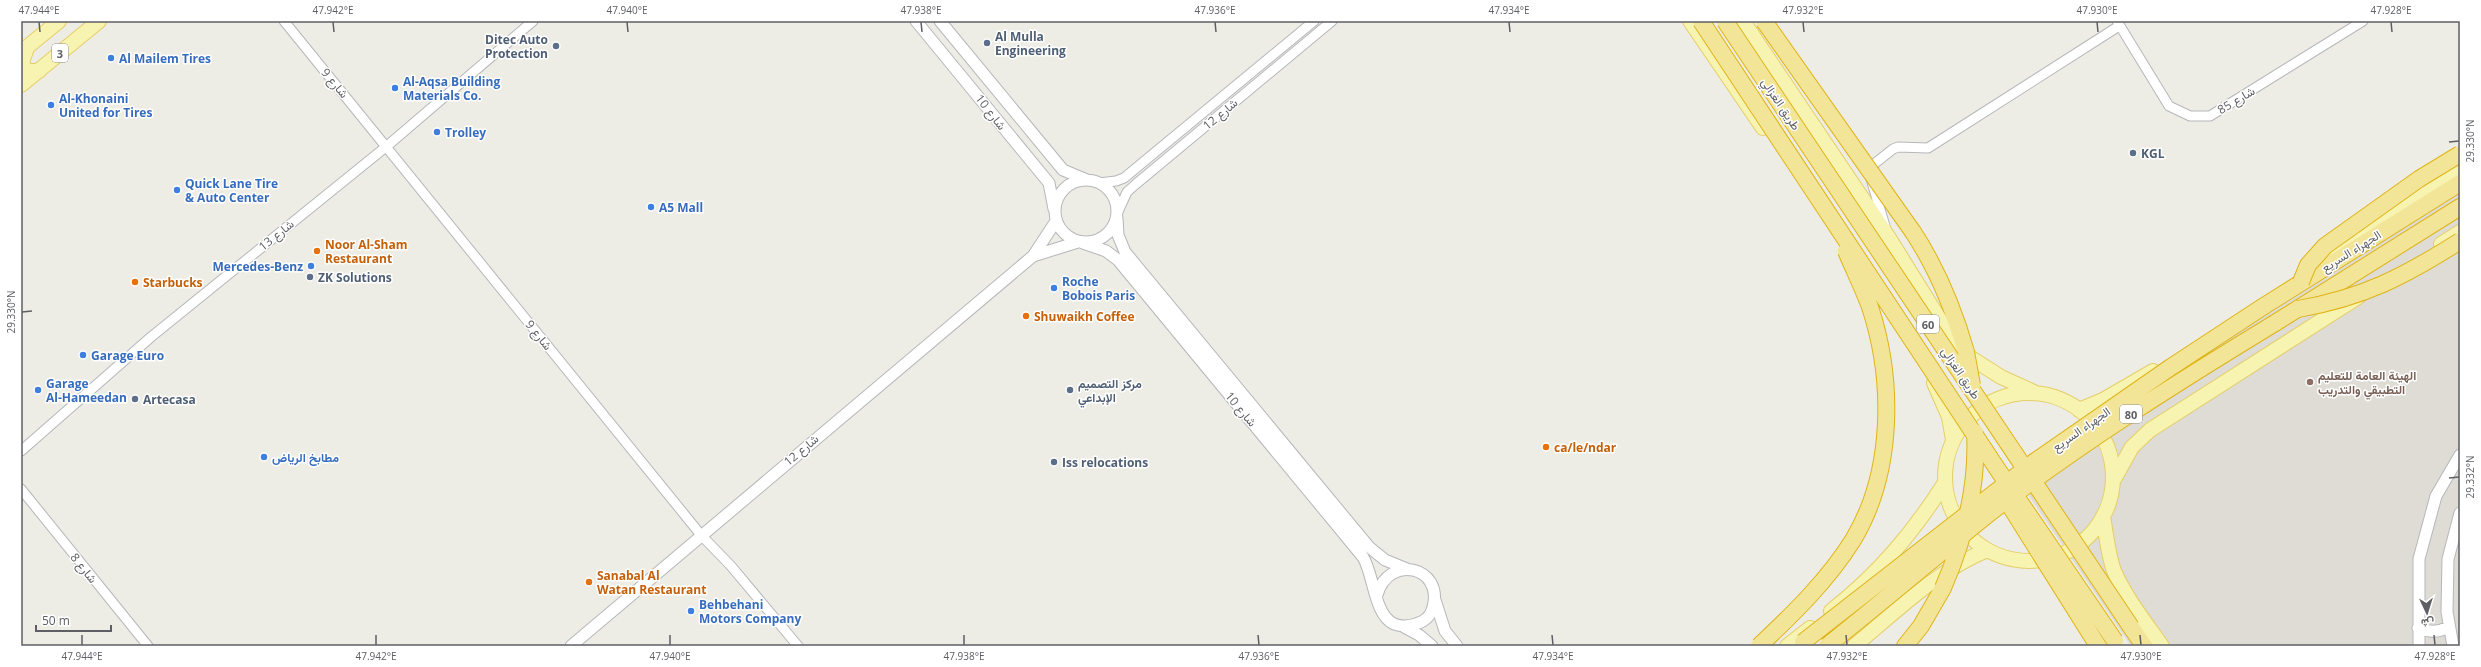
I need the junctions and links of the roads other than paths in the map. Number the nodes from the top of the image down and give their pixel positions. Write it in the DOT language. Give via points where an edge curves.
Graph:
graph roads {
  1 [pos="59,21"];
  2 [pos="99,21"];
  3 [pos="284,21"];
  4 [pos="533,21"];
  5 [pos="916,21"];
  6 [pos="940,21"];
  7 [pos="1314,21"];
  8 [pos="1332,21"];
  9 [pos="1690,21"];
  10 [pos="1701,21"];
  11 [pos="1725,21"];
  12 [pos="1743,21"];
  13 [pos="1764,21"];
  14 [pos="2363,21"];
  15 [pos="2118,23"];
  16 [pos="24,50"];
  17 [pos="38,71"];
  18 [pos="21,86"];
  19 [pos="387,146"];
  20 [pos="2460,154"];
  21 [pos="2460,168"];
  22 [pos="1088,180"];
  23 [pos="1100,183"];
  24 [pos="2460,183"];
  25 [pos="2460,207"];
  26 [pos="1054,209"];
  27 [pos="1117,216"];
  28 [pos="1833,218"];
  29 [pos="1056,221"];
  30 [pos="2460,232"];
  31 [pos="1889,238"];
  32 [pos="2460,241"];
  33 [pos="1080,242"];
  34 [pos="1033,256"];
  35 [pos="2301,282"];
  36 [pos="2298,309"];
  37 [pos="1213,368"];
  38 [pos="2037,394"];
  39 [pos="2079,410"];
  40 [pos="1953,440"];
  41 [pos="1980,442"];
  42 [pos="21,451"];
  43 [pos="2460,455"];
  44 [pos="2113,482"];
  45 [pos="1944,484"];
  46 [pos="21,489"];
  47 [pos="2460,512"];
  48 [pos="2103,516"];
  49 [pos="701,534"];
  50 [pos="1987,550"];
  51 [pos="2030,561"];
  52 [pos="1408,569"];
  53 [pos="1377,595"];
  54 [pos="1435,599"];
  55 [pos="1404,627"];
  56 [pos="2448,627"];
  57 [pos="2418,628"];
  58 [pos="148,646"];
  59 [pos="571,646"];
  60 [pos="798,646"];
  61 [pos="1432,646"];
  62 [pos="1457,646"];
  63 [pos="1759,646"];
  64 [pos="1787,646"];
  65 [pos="1799,646"];
  66 [pos="1827,646"];
  67 [pos="1854,646"];
  68 [pos="1904,646"];
  69 [pos="2098,646"];
  70 [pos="2106,646"];
  71 [pos="2119,646"];
  72 [pos="2144,646"];
  73 [pos="2162,646"];
  74 [pos="2419,646"];
  75 [pos="2453,646"];
  1 -- 16 [label="main road, 3"];
  2 -- 17 [label="main road, 3"];
  3 -- 19 [label="street, شارع 9"];
  4 -- 19 [label="street, شارع 13"];
  5 -- 26 [label="street, شارع 10" via="1049,183"];
  6 -- 22 [label="street, شارع 10" via="1063,170"];
  7 -- 23 [label="street, شارع 12" via="1124,178"];
  8 -- 27 [label="street, شارع 12" via="1127,192"];
  9 -- 40 [label="main road" via="1936,385 1948,417"];
  10 -- 28 [label="highway, طريق الغزالي / 60, bridge"];
  11 -- 72 [label="highway, طريق الغزالي / 60, bridge"];
  12 -- 31 [label="main road, طريق الغزالي"];
  13 -- 68 [label="highway, bridge" via="1924,249 1942,283 1957,320 1966,352 1973,390 1976,437 1967,516 1957,553 1943,588 1921,626"];
  14 -- 15 [label="street, شارع 85" via="2210,116 2190,116 2169,106"];
  15 -- 31 [label="street" via="1928,148 1903,146 1892,149 1879,158 1871,169 1871,179"];
  16 -- 17 [label="main road" via="23,67 27,71"];
  17 -- 18 [label="main road, 3"];
  19 -- 42 [label="street, شارع 13" via="151,337"];
  19 -- 49 [label="street, شارع 9"];
  20 -- 35 [label="highway, bridge" via="2419,179 2325,246 2308,266"];
  21 -- 39 [label="main road, الجهراء السريع" via="2165,363 2103,400"];
  22 -- 23 [label="street"];
  22 -- 26 [label="street" via="1078,180 1061,191"];
  23 -- 27 [label="street" via="1113,195"];
  24 -- 35 [label="highway, الجهراء السريع / 80"];
  25 -- 36 [label="highway, الجهراء السريع / 80"];
  26 -- 29 [label="street"];
  27 -- 33 [label="street" via="1113,226 1101,239"];
  27 -- 37 [label="street, شارع 10" via="1118,235 1125,252"];
  28 -- 41 [label="highway, طريق الغزالي / 60, bridge"];
  28 -- 63 [label="highway, bridge" via="1870,308 1881,350 1886,394 1882,456 1876,485 1854,538 1837,564 1808,598"];
  29 -- 33 [label="street" via="1060,230"];
  29 -- 34 [label="street, شارع 12"];
  30 -- 44 [label="main road" via="2150,430 2132,447"];
  31 -- 38 [label="main road, طريق الغزالي" via="1955,344 2001,378"];
  32 -- 36 [label="highway, bridge" via="2413,270 2376,288 2338,301"];
  33 -- 34 [label="street, شارع 12"];
  33 -- 37 [label="street, شارع 10" via="1106,251 1118,260"];
  34 -- 49 [label="street, شارع 12"];
  35 -- 65 [label="highway, الجهراء السريع / 80, bridge" via="2171,367 2034,462"];
  36 -- 66 [label="highway, الجهراء السريع / 80, bridge" via="2143,406 2038,478 1992,512"];
  37 -- 52 [label="street, شارع 10" via="1369,546 1385,560"];
  37 -- 53 [label="street, شارع 10" via="1363,557 1369,567"];
  38 -- 39 [label="main road" via="2059,399"];
  38 -- 40 [label="main road" via="2012,395 1988,404 1968,419"];
  39 -- 44 [label="main road" via="2096,426 2107,447"];
  40 -- 45 [label="main road" via="1946,461"];
  41 -- 69 [label="highway, bridge" via="1993,479"];
  41 -- 71 [label="highway, طريق الغزالي / 60, bridge"];
  43 -- 57 [label="street" via="2436,496 2418,559"];
  44 -- 48 [label="main road" via="2109,503"];
  45 -- 50 [label="main road" via="1953,515 1973,541"];
  45 -- 64 [label="main road" via="1921,520 1889,559 1836,607"];
  46 -- 58 [label="street, شارع 8"];
  47 -- 56 [label="street" via="2448,559"];
  48 -- 51 [label="main road" via="2086,539 2065,553 2048,559"];
  48 -- 73 [label="main road" via="2114,571 2134,606"];
  49 -- 59 [label="street, شارع 12"];
  49 -- 60 [label="street, شارع 9"];
  50 -- 51 [label="main road" via="2015,560"];
  50 -- 67 [label="main road" via="1942,573"];
  51 -- 70 [label="main road" via="2059,584 2078,604"];
  52 -- 53 [label="street" via="1397,570 1387,576 1380,585"];
  52 -- 54 [label="street" via="1427,577"];
  53 -- 55 [label="street" via="1378,607 1383,615 1390,622"];
  54 -- 55 [label="street" via="1432,611 1425,620"];
  54 -- 62 [label="street" via="1445,631"];
  55 -- 61 [label="street"];
  56 -- 57 [label="street" via="2441,631 2429,632"];
  56 -- 75 [label="street"];
  57 -- 74 [label="street"];
}
